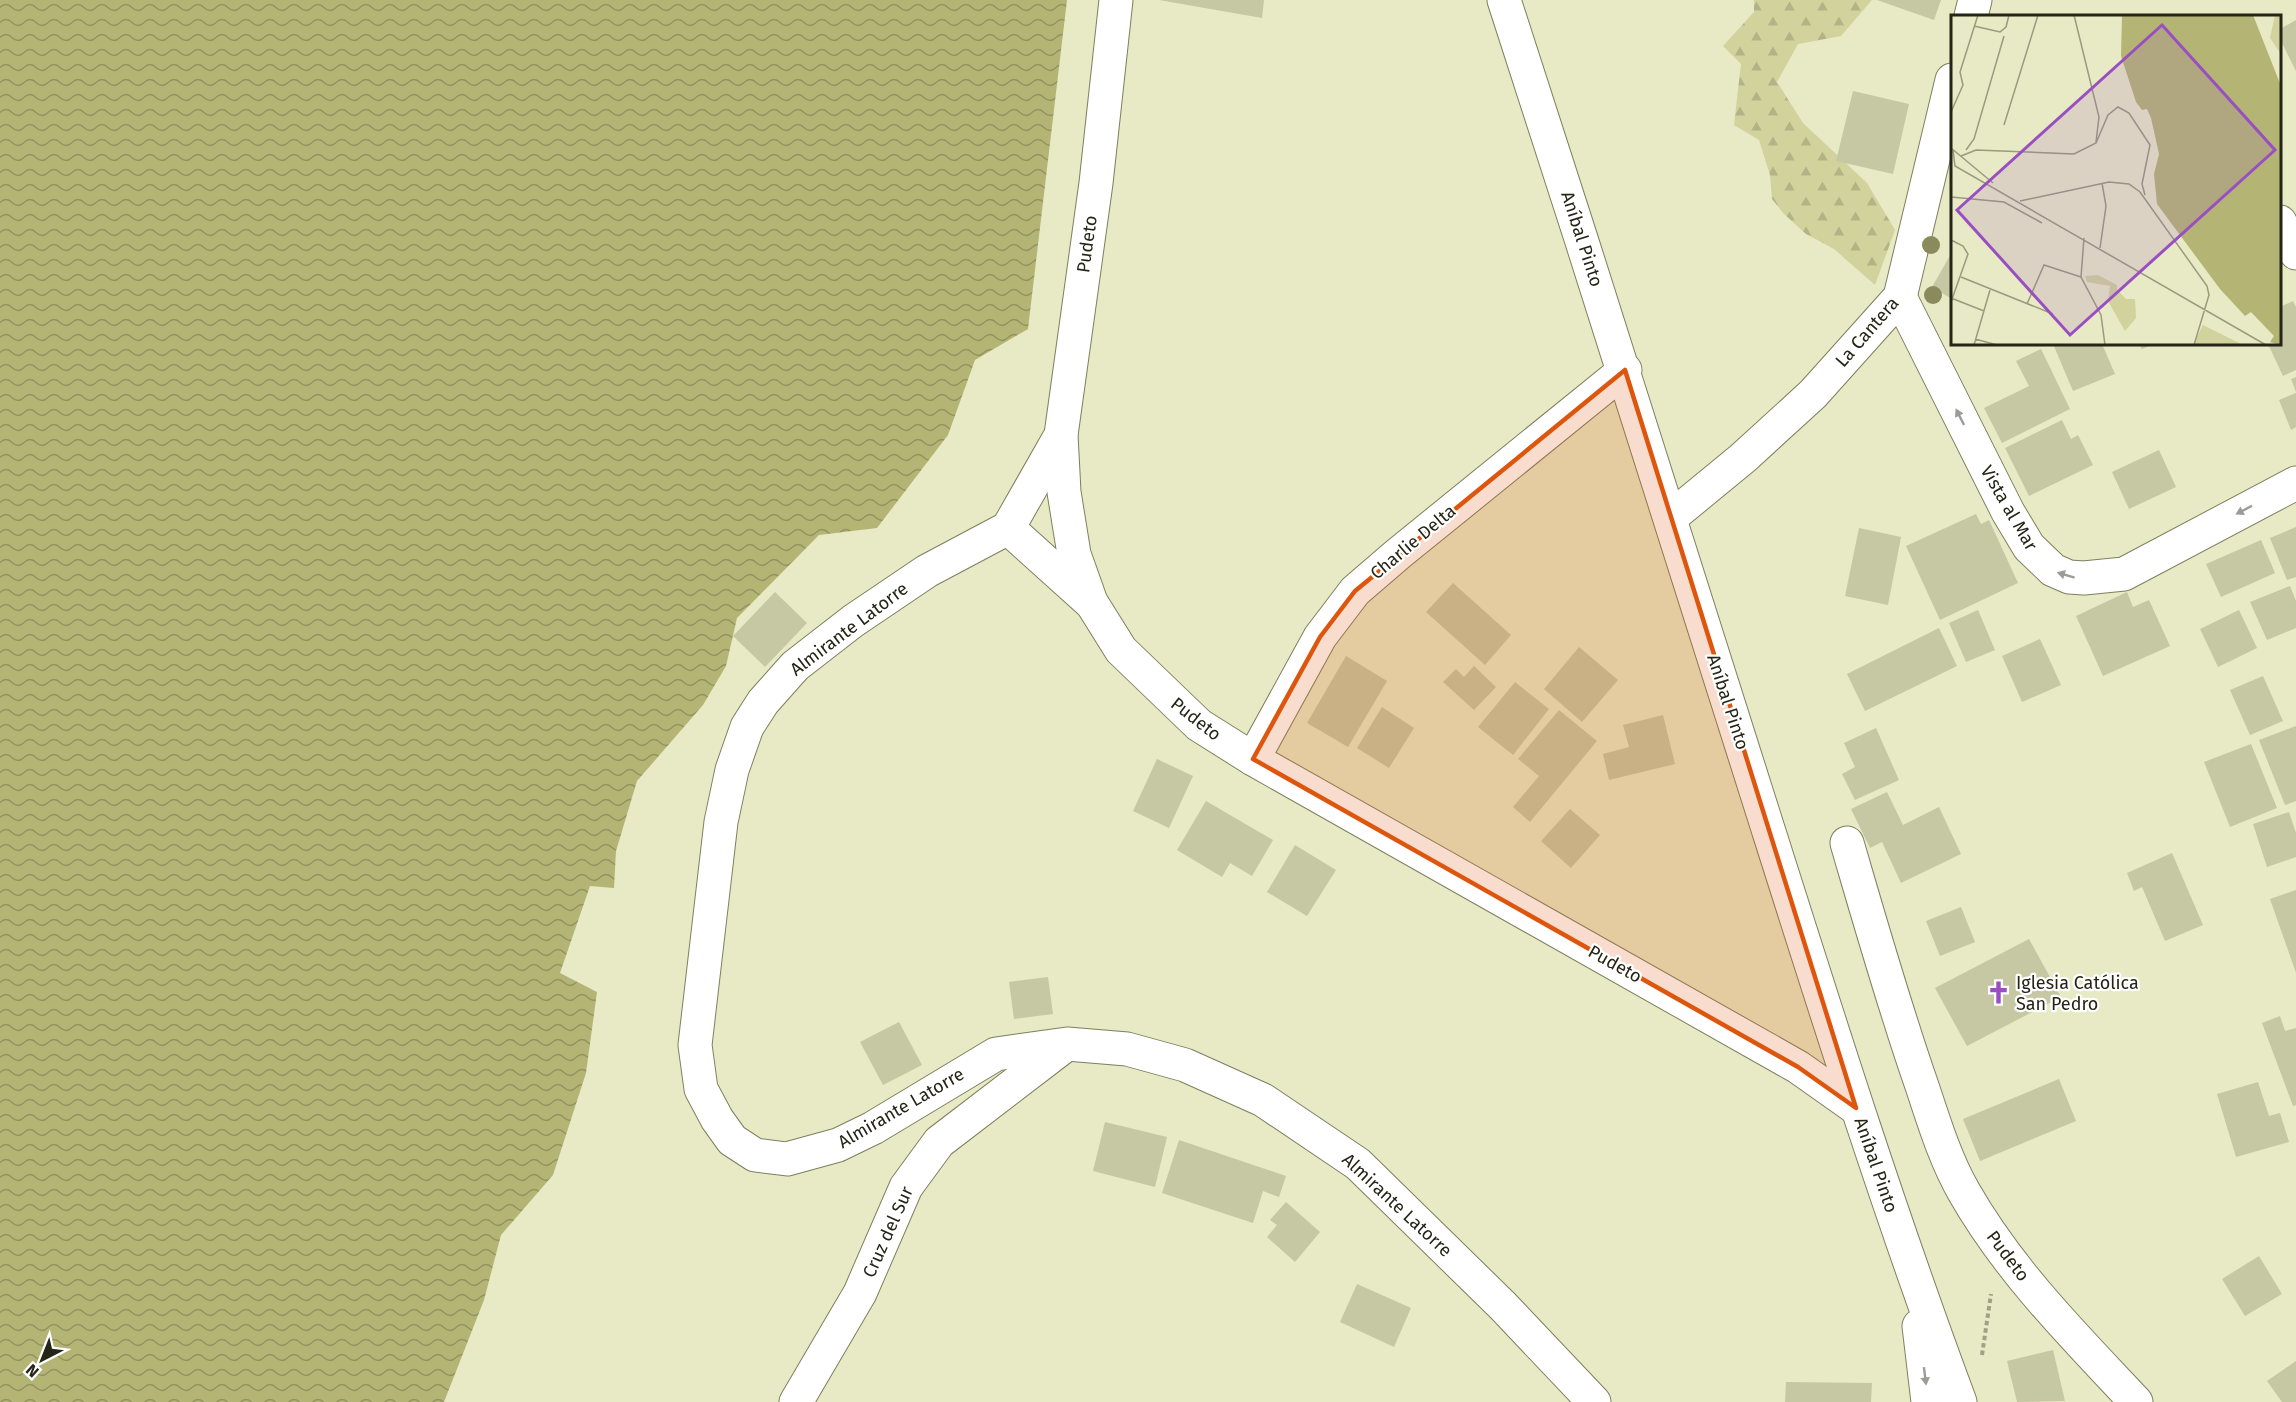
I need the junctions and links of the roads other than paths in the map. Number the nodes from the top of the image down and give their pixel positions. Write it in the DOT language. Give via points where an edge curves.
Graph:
graph roads {
  1 [pos="1116,0"];
  2 [pos="1504,0"];
  3 [pos="1976,0"];
  4 [pos="1971,15"];
  5 [pos="1951,88"];
  6 [pos="2281,224"];
  7 [pos="2296,253"];
  8 [pos="1900,297"];
  9 [pos="1625,370"];
  10 [pos="1061,435"];
  11 [pos="2296,483"];
  12 [pos="1670,518"];
  13 [pos="1008,528"];
  14 [pos="1091,602"];
  15 [pos="1253,759"];
  16 [pos="1847,843"];
  17 [pos="1067,1044"];
  18 [pos="1857,1108"];
  19 [pos="1913,1276"];
  20 [pos="796,1402"];
  21 [pos="1594,1402"];
  22 [pos="1928,1402"];
  23 [pos="1960,1402"];
  24 [pos="2136,1402"];
  1 -- 10 [label="street, Pudeto" via="1096,183"];
  2 -- 9 [label="street, Aníbal Pinto"];
  3 -- 4 [label="street"];
  5 -- 8 [label="street, La Cantera"];
  6 -- 7 [label="street"];
  11 -- 8 [label="street, Vista al Mar, one-way" via="2124,574 2084,578 2068,577 2053,570 2029,547 2008,512"];
  8 -- 12 [label="street, La Cantera" via="1813,394"];
  9 -- 12 [label="street, Aníbal Pinto"];
  9 -- 15 [label="street, Charlie Delta" via="1355,591 1320,637"];
  10 -- 13 [label="street"];
  10 -- 14 [label="street, Pudeto" via="1064,492 1074,554"];
  12 -- 18 [label="street, Aníbal Pinto"];
  13 -- 14 [label="street"];
  13 -- 17 [label="street, Almirante Latorre" via="927,570 853,621 795,666 747,727 732,770 721,822 695,1044 701,1089 732,1140 755,1155 786,1159 855,1137 996,1054"];
  14 -- 15 [label="street, Pudeto" via="1121,650 1163,693 1199,725"];
  15 -- 18 [label="street, Pudeto" via="1798,1067"];
  16 -- 24 [label="street, Pudeto" via="1899,1023 1940,1139 1963,1190 1999,1247 2060,1322"];
  17 -- 20 [label="street, Cruz del Sur" via="939,1142 906,1187 860,1293"];
  17 -- 21 [label="street, Almirante Latorre" via="1127,1048 1185,1065 1263,1100 1339,1151 1358,1164"];
  18 -- 19 [label="street, Aníbal Pinto"];
  19 -- 22 [label="street, one-way"];
  19 -- 23 [label="street, Aníbal Pinto"];
}
